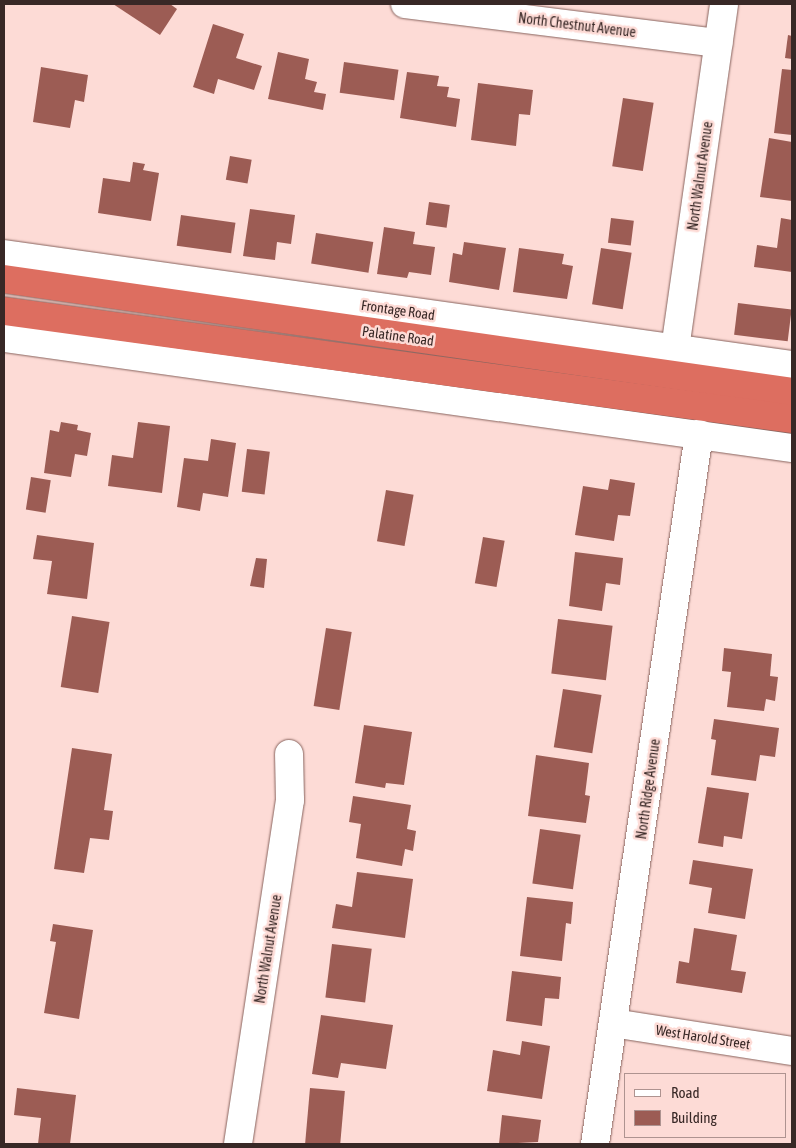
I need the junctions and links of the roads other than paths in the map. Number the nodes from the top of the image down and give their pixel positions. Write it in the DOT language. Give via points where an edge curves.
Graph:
graph roads {
  1 [pos="405,4"];
  2 [pos="724,4"];
  3 [pos="719,43"];
  4 [pos="4,254"];
  5 [pos="4,279"];
  6 [pos="4,311"];
  7 [pos="4,338"];
  8 [pos="675,349"];
  9 [pos="792,365"];
  10 [pos="792,392"];
  11 [pos="792,419"];
  12 [pos="699,434"];
  13 [pos="792,448"];
  14 [pos="289,754"];
  15 [pos="613,1023"];
  16 [pos="792,1050"];
  17 [pos="238,1144"];
  18 [pos="595,1144"];
  1 -- 3 [label="street, North Chestnut Avenue"];
  2 -- 3 [label="street, North Walnut Avenue"];
  3 -- 8 [label="street, North Walnut Avenue"];
  4 -- 8 [label="street, Frontage Road"];
  5 -- 10 [label="highway, Palatine Road"];
  6 -- 11 [label="highway, Palatine Road"];
  7 -- 12 [label="street"];
  8 -- 9 [label="street, Frontage Road"];
  12 -- 13 [label="street"];
  12 -- 15 [label="street, North Ridge Avenue"];
  14 -- 17 [label="street, North Walnut Avenue" via="290,800"];
  15 -- 16 [label="street, West Harold Street"];
  15 -- 18 [label="street, North Ridge Avenue"];
}
